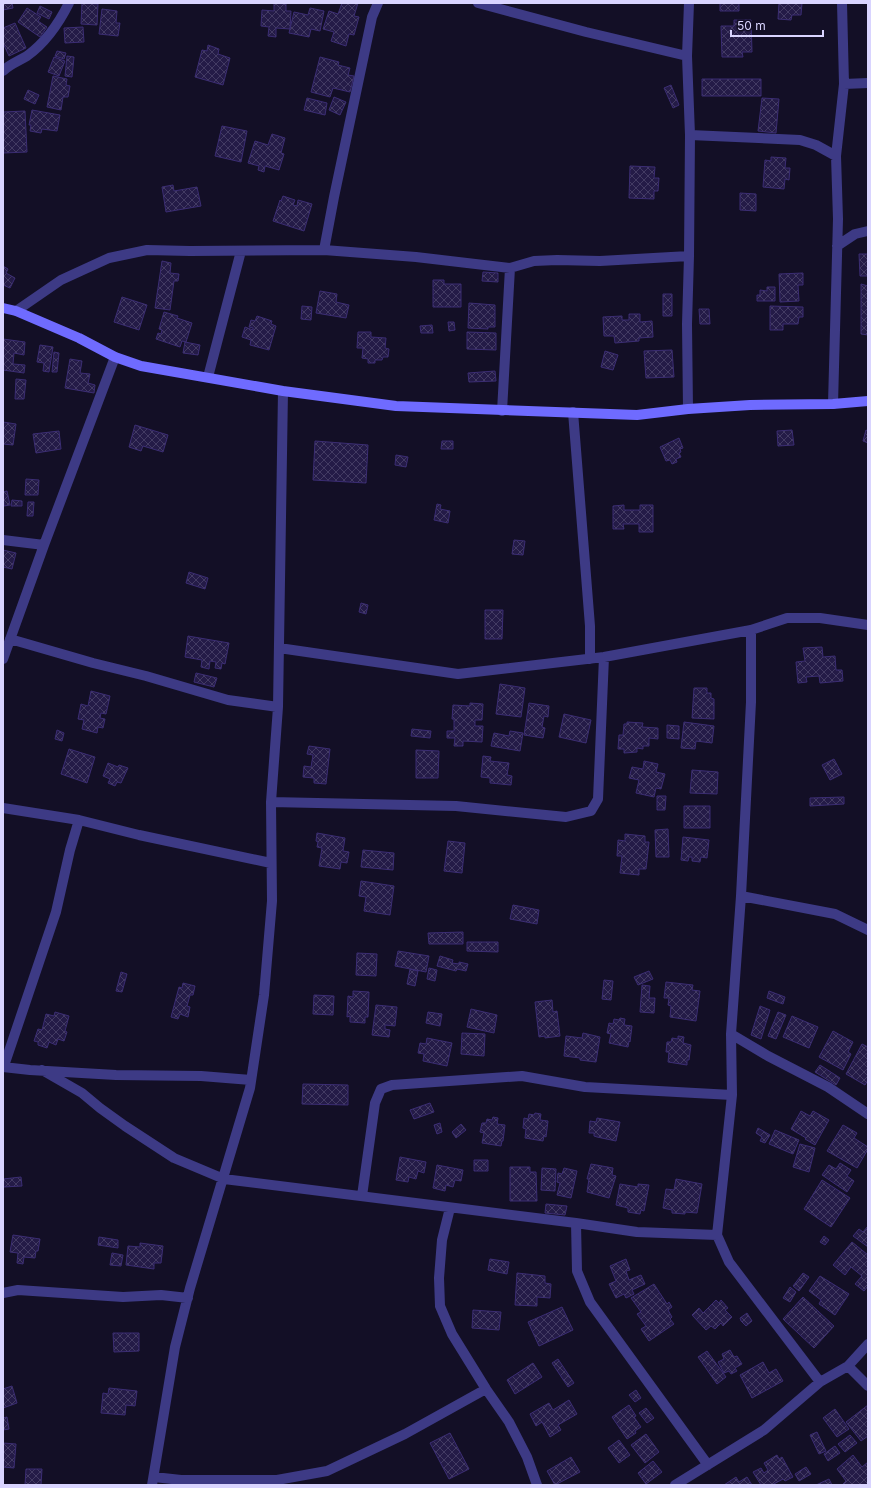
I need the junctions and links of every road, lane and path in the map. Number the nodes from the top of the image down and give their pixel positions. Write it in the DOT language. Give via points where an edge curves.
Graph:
graph roads {
  1 [pos="69,3"];
  2 [pos="378,3"];
  3 [pos="478,3"];
  4 [pos="689,3"];
  5 [pos="842,3"];
  6 [pos="686,56"];
  7 [pos="3,57"];
  8 [pos="5,69"];
  9 [pos="868,83"];
  10 [pos="844,84"];
  11 [pos="690,135"];
  12 [pos="836,156"];
  13 [pos="868,231"];
  14 [pos="837,246"];
  15 [pos="324,250"];
  16 [pos="241,251"];
  17 [pos="689,256"];
  18 [pos="510,268"];
  19 [pos="3,308"];
  20 [pos="16,311"];
  21 [pos="115,357"];
  22 [pos="208,377"];
  23 [pos="283,391"];
  24 [pos="868,401"];
  25 [pos="833,404"];
  26 [pos="688,409"];
  27 [pos="502,411"];
  28 [pos="573,412"];
  29 [pos="3,540"];
  30 [pos="44,545"];
  31 [pos="868,625"];
  32 [pos="751,630"];
  33 [pos="10,639"];
  34 [pos="279,648"];
  35 [pos="604,657"];
  36 [pos="590,659"];
  37 [pos="3,660"];
  38 [pos="278,707"];
  39 [pos="271,802"];
  40 [pos="3,808"];
  41 [pos="79,820"];
  42 [pos="271,863"];
  43 [pos="741,896"];
  44 [pos="868,930"];
  45 [pos="731,1034"];
  46 [pos="3,1066"];
  47 [pos="42,1070"];
  48 [pos="251,1080"];
  49 [pos="732,1095"];
  50 [pos="868,1114"];
  51 [pos="224,1179"];
  52 [pos="362,1196"];
  53 [pos="450,1208"];
  54 [pos="576,1223"];
  55 [pos="717,1235"];
  56 [pos="3,1293"];
  57 [pos="188,1298"];
  58 [pos="868,1344"];
  59 [pos="848,1366"];
  60 [pos="820,1382"];
  61 [pos="868,1386"];
  62 [pos="486,1389"];
  63 [pos="708,1465"];
  64 [pos="153,1481"];
  65 [pos="538,1485"];
  66 [pos="675,1485"];
  1 -- 8 [label="street" via="50,34 38,47"];
  2 -- 15 [label="street" via="370,24"];
  3 -- 6 [label="street"];
  4 -- 6 [label="street"];
  5 -- 10 [label="street"];
  6 -- 11 [label="street"];
  7 -- 8 [label="street"];
  9 -- 10 [label="street"];
  10 -- 12 [label="street"];
  11 -- 12 [label="street" via="800,140"];
  11 -- 17 [label="street"];
  12 -- 14 [label="street"];
  13 -- 14 [label="street" via="855,234"];
  14 -- 25 [label="street"];
  15 -- 16 [label="street"];
  15 -- 18 [label="street"];
  16 -- 20 [label="street" via="147,250 109,258 61,280"];
  16 -- 22 [label="street"];
  17 -- 18 [label="street" via="600,261 534,261"];
  17 -- 26 [label="street"];
  18 -- 27 [label="street"];
  19 -- 20 [label="street"];
  20 -- 21 [label="street" via="79,338"];
  21 -- 22 [label="street" via="141,366"];
  21 -- 30 [label="street"];
  22 -- 23 [label="street"];
  23 -- 27 [label="street" via="396,406"];
  23 -- 34 [label="street"];
  24 -- 25 [label="street"];
  25 -- 26 [label="street"];
  26 -- 28 [label="street" via="637,415"];
  27 -- 28 [label="street"];
  28 -- 36 [label="street" via="590,626"];
  29 -- 30 [label="street"];
  30 -- 33 [label="street"];
  31 -- 32 [label="street" via="820,618 787,618"];
  32 -- 35 [label="street"];
  32 -- 43 [label="street" via="751,702"];
  33 -- 37 [label="street"];
  33 -- 38 [label="street" via="228,700"];
  34 -- 36 [label="street" via="458,674"];
  34 -- 38 [label="street"];
  35 -- 36 [label="street"];
  35 -- 39 [label="street" via="598,799 591,811 566,817 456,806"];
  38 -- 39 [label="street"];
  39 -- 42 [label="street"];
  40 -- 41 [label="street"];
  41 -- 42 [label="street"];
  41 -- 46 [label="street" via="56,912"];
  42 -- 48 [label="street" via="272,901 264,995"];
  43 -- 44 [label="street" via="835,914"];
  43 -- 45 [label="street"];
  45 -- 49 [label="street"];
  45 -- 50 [label="street" via="828,1087"];
  46 -- 47 [label="street"];
  47 -- 48 [label="street"];
  47 -- 51 [label="street" via="82,1093 119,1122 174,1158"];
  48 -- 51 [label="street"];
  49 -- 52 [label="street" via="585,1087 522,1076 392,1085 381,1089 375,1103"];
  49 -- 55 [label="street"];
  51 -- 52 [label="street"];
  51 -- 57 [label="street"];
  52 -- 53 [label="street"];
  53 -- 54 [label="street"];
  53 -- 62 [label="street" via="442,1240 440,1306 452,1334"];
  54 -- 55 [label="street" via="638,1232"];
  54 -- 63 [label="street" via="577,1271 590,1302"];
  55 -- 60 [label="street" via="729,1262"];
  56 -- 57 [label="street" via="18,1290 123,1297 161,1295"];
  57 -- 64 [label="street" via="176,1347"];
  58 -- 59 [label="street"];
  59 -- 60 [label="street"];
  59 -- 61 [label="street"];
  60 -- 63 [label="street" via="764,1430"];
  62 -- 64 [label="street" via="405,1434 327,1471 277,1480"];
  62 -- 65 [label="street" via="510,1422"];
  63 -- 66 [label="street"];
}
